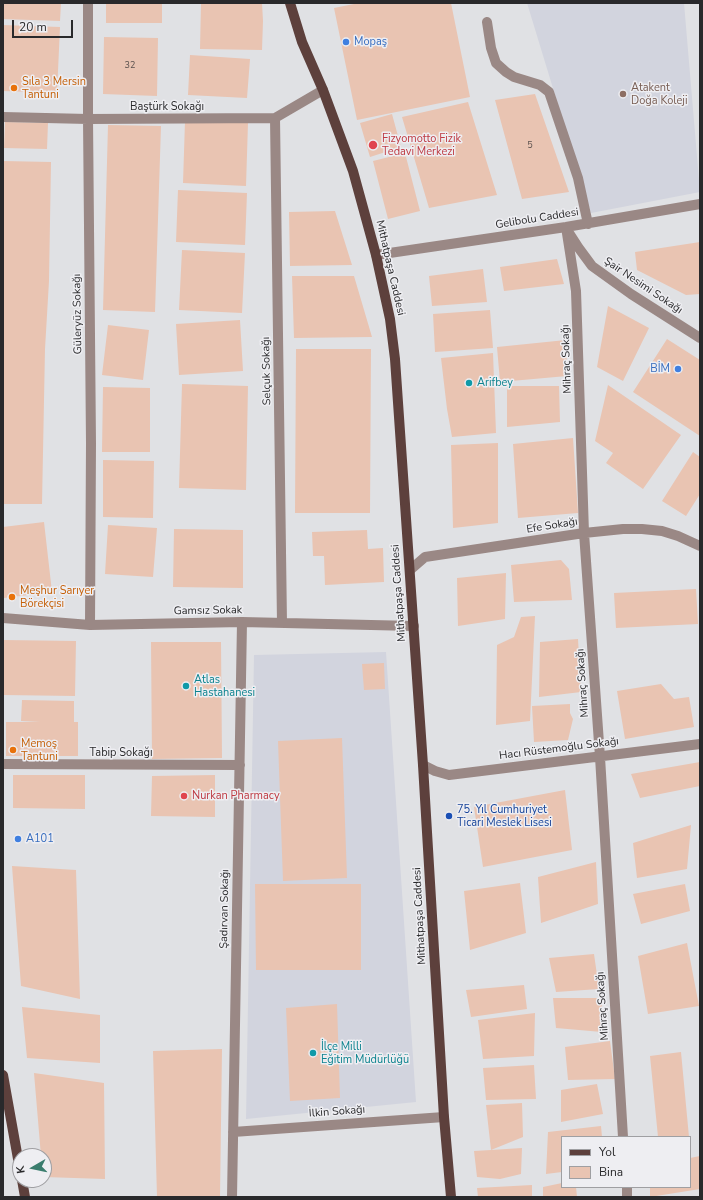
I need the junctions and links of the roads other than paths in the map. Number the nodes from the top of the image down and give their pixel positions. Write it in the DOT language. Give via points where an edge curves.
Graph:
graph roads {
  1 [pos="88,3"];
  2 [pos="290,3"];
  3 [pos="487,22"];
  4 [pos="323,90"];
  5 [pos="3,117"];
  6 [pos="275,118"];
  7 [pos="88,119"];
  8 [pos="700,204"];
  9 [pos="588,224"];
  10 [pos="566,227"];
  11 [pos="376,255"];
  12 [pos="700,338"];
  13 [pos="584,533"];
  14 [pos="700,546"];
  15 [pos="410,570"];
  16 [pos="3,618"];
  17 [pos="242,622"];
  18 [pos="282,623"];
  19 [pos="90,625"];
  20 [pos="414,626"];
  21 [pos="700,744"];
  22 [pos="600,756"];
  23 [pos="3,764"];
  24 [pos="240,765"];
  25 [pos="423,765"];
  26 [pos="3,1074"];
  27 [pos="444,1117"];
  28 [pos="233,1132"];
  29 [pos="623,1136"];
  30 [pos="16,1148"];
  31 [pos="232,1197"];
  32 [pos="451,1197"];
  1 -- 7 [label="street, Güleryüz Sokağı"];
  2 -- 4 [label="main road, Mithatpaşa Caddesi" via="302,42"];
  3 -- 9 [label="street" via="496,63 514,77 540,85 549,92 578,178"];
  4 -- 6 [label="street, Baştürk Sokağı"];
  4 -- 11 [label="main road, Mithatpaşa Caddesi" via="353,171"];
  5 -- 7 [label="street, Baştürk Sokağı"];
  6 -- 7 [label="street, Baştürk Sokağı"];
  6 -- 18 [label="street, Selçuk Sokağı"];
  7 -- 19 [label="street, Güleryüz Sokağı"];
  8 -- 9 [label="street, Gelibolu Caddesi"];
  9 -- 10 [label="street, Gelibolu Caddesi"];
  10 -- 11 [label="street, Gelibolu Caddesi"];
  10 -- 12 [label="street, Şair Nesimi Sokağı" via="592,266"];
  10 -- 13 [label="street, Mihraç Sokağı" via="576,291"];
  11 -- 15 [label="main road, Mithatpaşa Caddesi" via="390,319 395,359"];
  13 -- 14 [label="street, Efe Sokağı" via="642,528 662,531"];
  13 -- 15 [label="street, Efe Sokağı" via="425,557"];
  13 -- 22 [label="street, Mihraç Sokağı"];
  15 -- 20 [label="main road, Mithatpaşa Caddesi"];
  16 -- 19 [label="street, Gamsız Sokak"];
  17 -- 18 [label="street, Gamsız Sokak"];
  17 -- 19 [label="street, Gamsız Sokak"];
  17 -- 24 [label="street, Şadırvan Sokağı"];
  18 -- 20 [label="street, Gamsız Sokak"];
  20 -- 25 [label="main road, Mithatpaşa Caddesi"];
  21 -- 22 [label="street, Hacı Rüstemoğlu Sokağı"];
  22 -- 25 [label="street, Hacı Rüstemoğlu Sokağı" via="449,775"];
  22 -- 29 [label="street, Mihraç Sokağı"];
  23 -- 24 [label="street, Tabip Sokağı"];
  24 -- 28 [label="street, Şadırvan Sokağı"];
  25 -- 27 [label="main road, Mithatpaşa Caddesi"];
  26 -- 30 [label="main road"];
  27 -- 28 [label="street, İlkin Sokağı"];
  27 -- 32 [label="main road, Mithatpaşa Caddesi"];
  28 -- 31 [label="street, Şadırvan Sokağı"];
}
